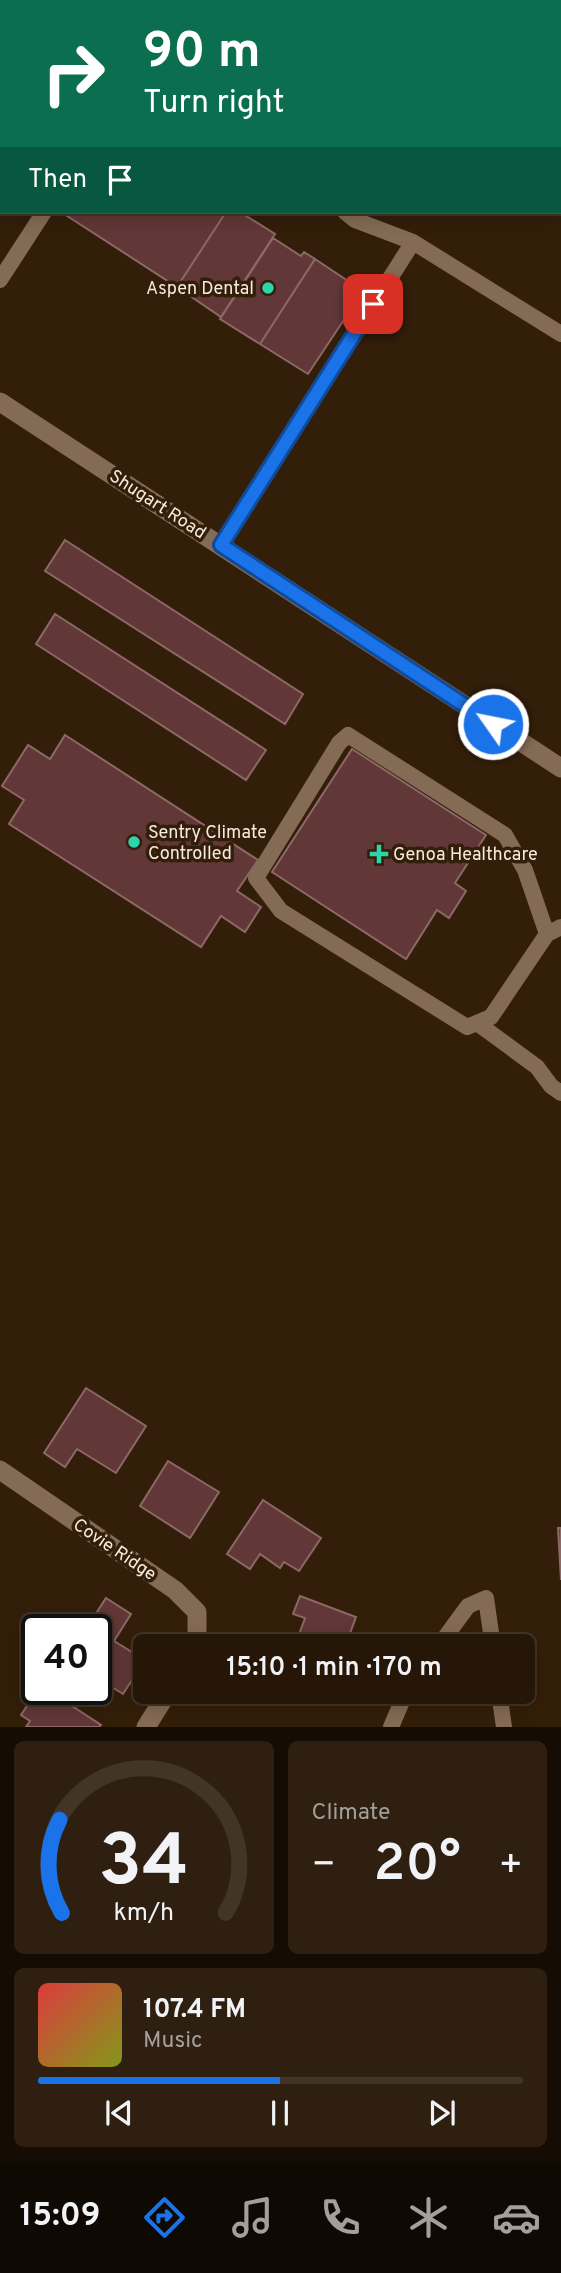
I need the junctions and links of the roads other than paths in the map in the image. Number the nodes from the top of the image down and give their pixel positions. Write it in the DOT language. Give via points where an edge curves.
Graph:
graph roads {
  1 [pos="43,214"];
  2 [pos="348,214"];
  3 [pos="413,242"];
  4 [pos="0,280"];
  5 [pos="561,334"];
  6 [pos="0,402"];
  7 [pos="221,545"];
  8 [pos="561,768"];
  9 [pos="554,931"];
  10 [pos="477,1023"];
  11 [pos="561,1093"];
  12 [pos="0,1470"];
  13 [pos="197,1634"];
  14 [pos="448,1634"];
  15 [pos="491,1634"];
  16 [pos="160,1704"];
  17 [pos="401,1704"];
  18 [pos="501,1704"];
  19 [pos="146,1727"];
  20 [pos="391,1727"];
  21 [pos="504,1727"];
  1 -- 4 [label="lane"];
  2 -- 3 [label="lane"];
  3 -- 5 [label="lane"];
  3 -- 7 [label="lane"];
  6 -- 7 [label="street, Shugart Road"];
  7 -- 8 [label="street, Shugart Road"];
  9 -- 10 [label="lane" via="491,1017"];
  9 -- 10 [label="lane" via="505,835 348,735 339,743 256,877 281,911 467,1027"];
  10 -- 11 [label="lane" via="537,1067"];
  12 -- 13 [label="street, Covie Ridge" via="175,1590 197,1612"];
  14 -- 15 [label="lane" via="468,1606 486,1598"];
  16 -- 19 [label="street"];
  17 -- 20 [label="lane"];
  18 -- 21 [label="lane"];
}
